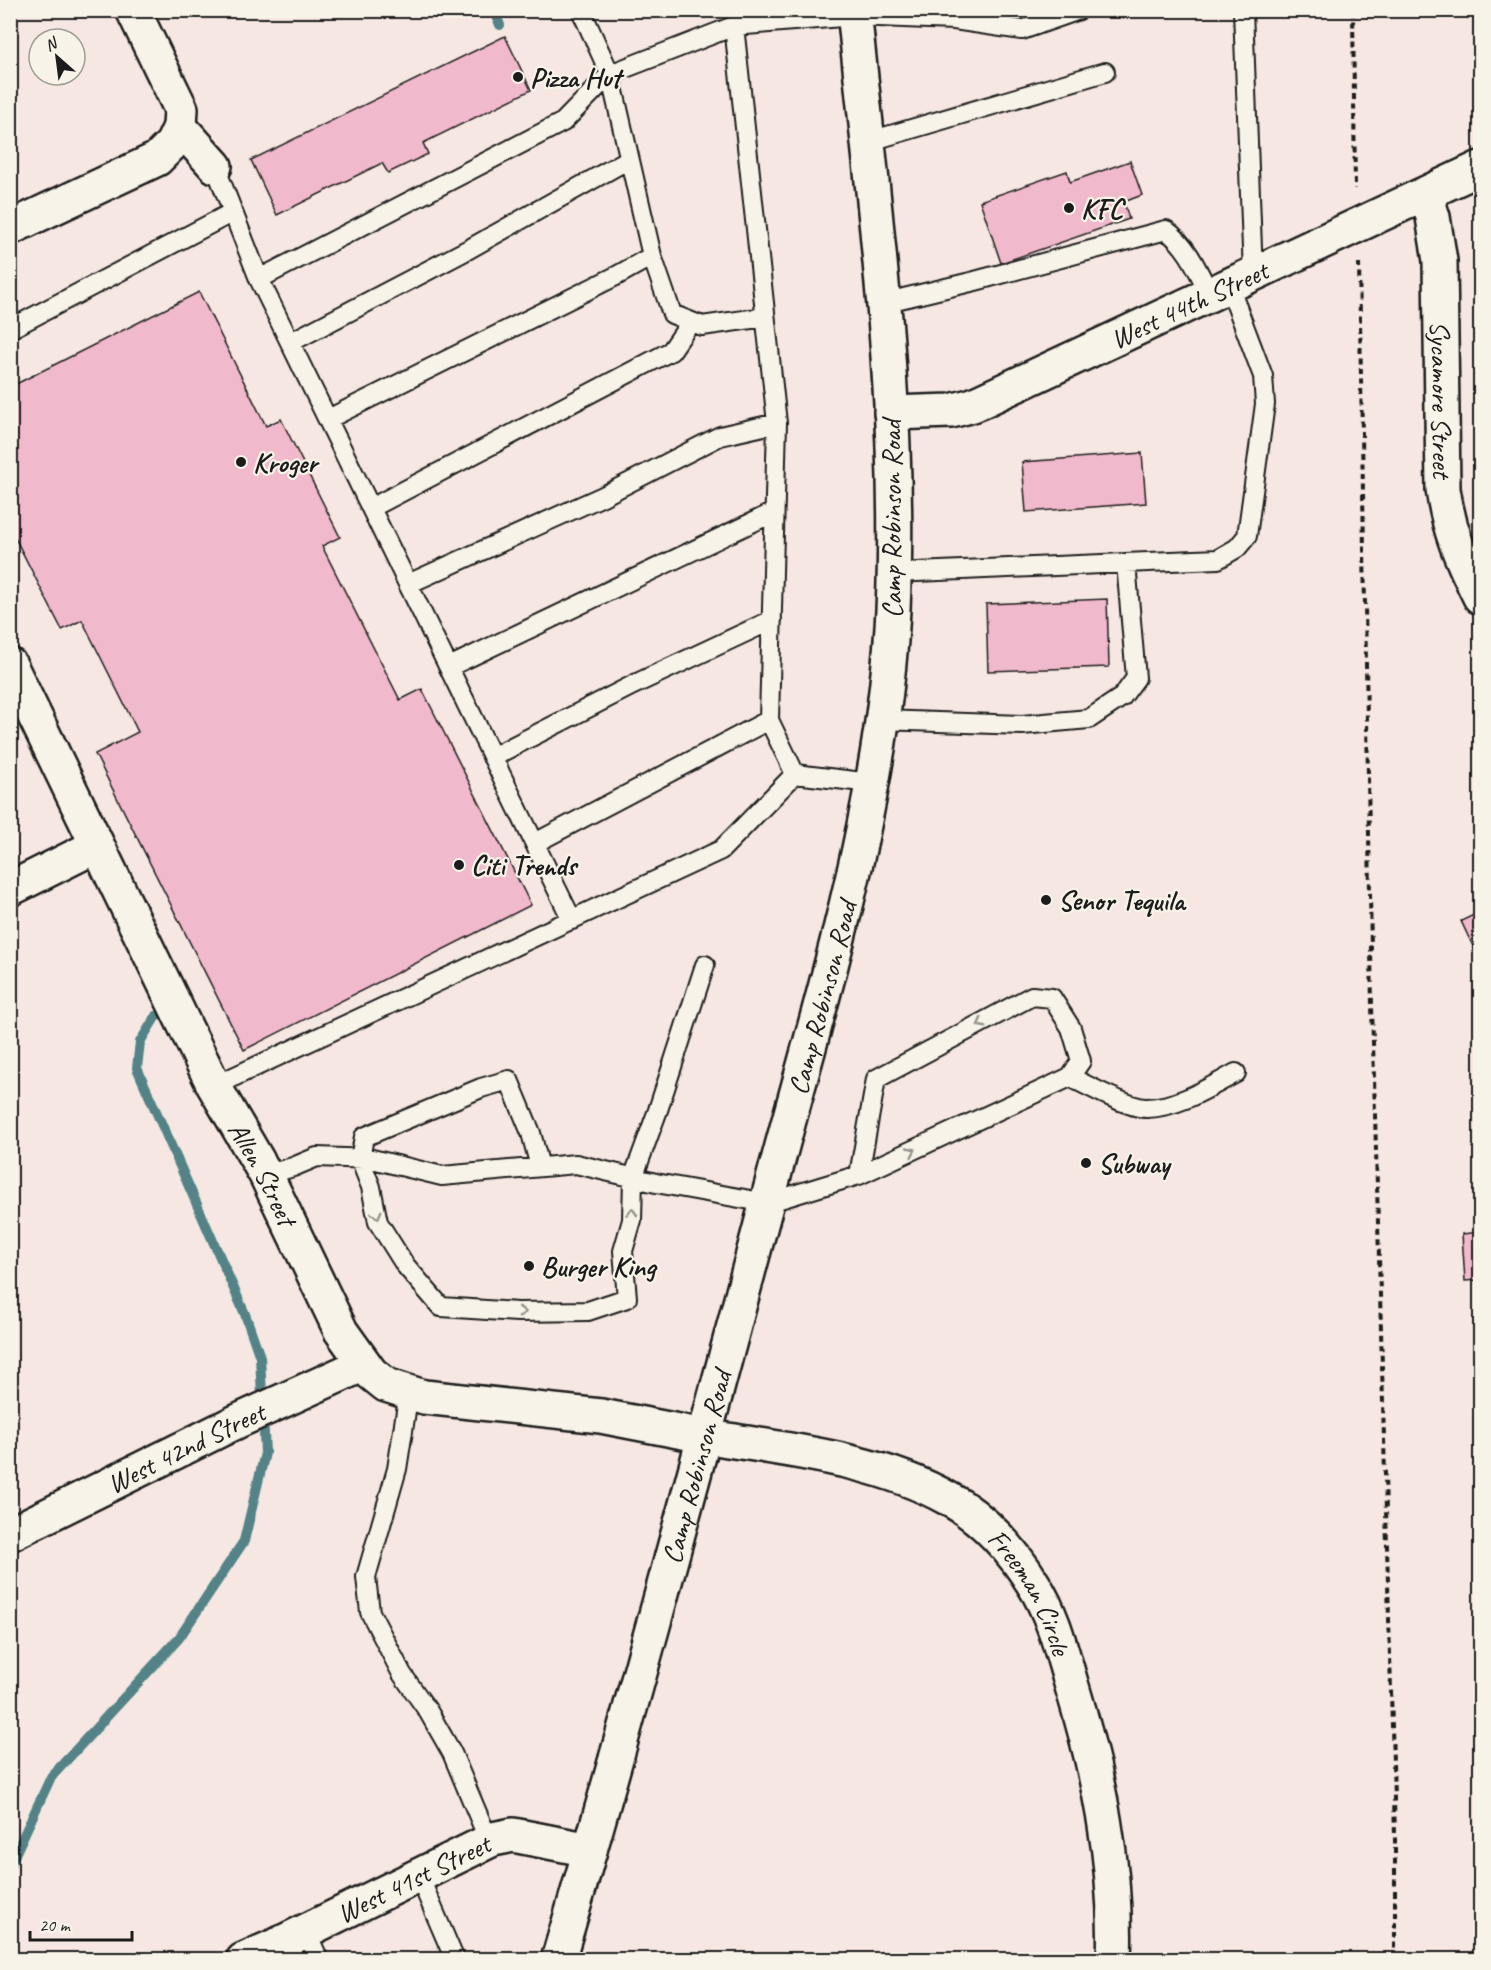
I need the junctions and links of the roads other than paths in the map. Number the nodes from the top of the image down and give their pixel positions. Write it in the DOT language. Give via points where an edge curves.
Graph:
graph roads {
  1 [pos="133,10"];
  2 [pos="581,10"];
  3 [pos="1079,10"];
  4 [pos="1243,10"];
  5 [pos="854,13"];
  6 [pos="955,15"];
  7 [pos="734,26"];
  8 [pos="1105,72"];
  9 [pos="610,74"];
  10 [pos="180,127"];
  11 [pos="867,142"];
  12 [pos="629,159"];
  13 [pos="215,166"];
  14 [pos="1480,168"];
  15 [pos="1425,195"];
  16 [pos="233,212"];
  17 [pos="10,228"];
  18 [pos="652,256"];
  19 [pos="259,279"];
  20 [pos="1231,285"];
  21 [pos="884,303"];
  22 [pos="765,317"];
  23 [pos="691,322"];
  24 [pos="10,329"];
  25 [pos="291,342"];
  26 [pos="891,413"];
  27 [pos="328,419"];
  28 [pos="777,423"];
  29 [pos="371,508"];
  30 [pos="774,512"];
  31 [pos="1126,563"];
  32 [pos="894,573"];
  33 [pos="408,584"];
  34 [pos="1480,597"];
  35 [pos="772,620"];
  36 [pos="10,665"];
  37 [pos="449,666"];
  38 [pos="769,720"];
  39 [pos="882,720"];
  40 [pos="492,757"];
  41 [pos="795,774"];
  42 [pos="871,783"];
  43 [pos="534,843"];
  44 [pos="96,846"];
  45 [pos="10,889"];
  46 [pos="572,920"];
  47 [pos="705,965"];
  48 [pos="1236,1073"];
  49 [pos="1070,1077"];
  50 [pos="214,1086"];
  51 [pos="360,1159"];
  52 [pos="540,1167"];
  53 [pos="266,1175"];
  54 [pos="859,1175"];
  55 [pos="633,1178"];
  56 [pos="767,1203"];
  57 [pos="364,1364"];
  58 [pos="409,1392"];
  59 [pos="704,1436"];
  60 [pos="10,1534"];
  61 [pos="489,1841"];
  62 [pos="590,1850"];
  63 [pos="419,1876"];
  64 [pos="313,1945"];
  65 [pos="243,1959"];
  66 [pos="455,1959"];
  67 [pos="558,1959"];
  68 [pos="1114,1959"];
  1 -- 10 [label="street" via="181,109"];
  2 -- 9 [label="lane"];
  3 -- 6 [label="lane" via="1022,30"];
  4 -- 20 [label="lane"];
  5 -- 6 [label="lane"];
  5 -- 7 [label="lane"];
  5 -- 11 [label="street, Camp Robinson Road"];
  7 -- 9 [label="lane"];
  7 -- 22 [label="lane"];
  8 -- 11 [label="lane"];
  9 -- 12 [label="lane"];
  9 -- 19 [label="lane" via="563,122"];
  10 -- 13 [label="street"];
  10 -- 17 [label="street" via="172,144 157,159"];
  11 -- 21 [label="street, Camp Robinson Road"];
  12 -- 18 [label="lane"];
  12 -- 25 [label="lane"];
  13 -- 16 [label="lane"];
  14 -- 15 [label="street, West 44th Street"];
  15 -- 20 [label="street, West 44th Street"];
  15 -- 34 [label="street, Sycamore Street" via="1440,261 1446,513 1458,553"];
  16 -- 19 [label="lane"];
  16 -- 24 [label="lane"];
  18 -- 23 [label="lane" via="672,315"];
  18 -- 27 [label="lane"];
  19 -- 25 [label="lane"];
  20 -- 21 [label="lane" via="1190,255 1166,230"];
  20 -- 26 [label="street, West 44th Street" via="973,405 951,411"];
  20 -- 31 [label="lane" via="1263,376 1265,404 1247,536 1237,548 1218,559"];
  21 -- 26 [label="street, Camp Robinson Road"];
  22 -- 23 [label="lane" via="702,326"];
  22 -- 28 [label="lane"];
  23 -- 29 [label="lane" via="671,351"];
  25 -- 27 [label="lane"];
  26 -- 32 [label="street, Camp Robinson Road" via="896,496"];
  27 -- 29 [label="lane"];
  28 -- 30 [label="lane"];
  28 -- 33 [label="lane" via="720,436 603,496"];
  29 -- 33 [label="lane"];
  30 -- 35 [label="lane"];
  30 -- 37 [label="lane"];
  31 -- 32 [label="lane"];
  31 -- 39 [label="lane" via="1136,678 1122,697 1089,719 1022,724"];
  32 -- 39 [label="street, Camp Robinson Road"];
  33 -- 37 [label="lane"];
  35 -- 38 [label="lane"];
  35 -- 40 [label="lane"];
  36 -- 44 [label="street, Allen Street"];
  37 -- 40 [label="lane"];
  38 -- 41 [label="lane"];
  38 -- 43 [label="lane"];
  39 -- 42 [label="street, Camp Robinson Road"];
  40 -- 43 [label="lane"];
  41 -- 42 [label="lane"];
  41 -- 46 [label="lane" via="721,850"];
  42 -- 56 [label="street, Camp Robinson Road" via="842,920"];
  43 -- 46 [label="lane"];
  44 -- 45 [label="street"];
  44 -- 50 [label="street, Allen Street"];
  46 -- 50 [label="lane"];
  47 -- 55 [label="lane"];
  48 -- 49 [label="lane" via="1185,1100 1145,1108"];
  54 -- 49 [label="lane, one-way"];
  49 -- 54 [label="lane, one-way" via="1081,1061 1071,1028 1052,998 1032,996 876,1079"];
  50 -- 53 [label="street, Allen Street"];
  51 -- 52 [label="lane" via="442,1176"];
  51 -- 52 [label="lane" via="364,1137 509,1080"];
  51 -- 53 [label="lane" via="317,1157"];
  51 -- 55 [label="lane, one-way" via="378,1222 405,1265 441,1307 588,1311 627,1298 622,1251 632,1220"];
  52 -- 55 [label="lane" via="576,1164"];
  53 -- 57 [label="street, Allen Street" via="340,1331"];
  54 -- 56 [label="lane"];
  55 -- 56 [label="lane"];
  56 -- 59 [label="street, Camp Robinson Road"];
  57 -- 58 [label="street, Allen Street" via="386,1385"];
  57 -- 60 [label="street, West 42nd Street" via="238,1421"];
  58 -- 59 [label="street, Allen Street" via="424,1397 602,1416"];
  58 -- 61 [label="lane" via="396,1469 366,1577 370,1612 402,1674 452,1753"];
  59 -- 62 [label="street, Camp Robinson Road"];
  59 -- 68 [label="street, Freeman Circle" via="816,1455 904,1478 950,1499 1012,1553 1054,1624 1089,1741 1110,1865"];
  61 -- 62 [label="street, West 41st Street" via="513,1835"];
  61 -- 63 [label="street, West 41st Street"];
  62 -- 67 [label="street, Camp Robinson Road"];
  63 -- 64 [label="street, West 41st Street"];
  63 -- 66 [label="lane"];
  64 -- 65 [label="street, West 41st Street"];
}
